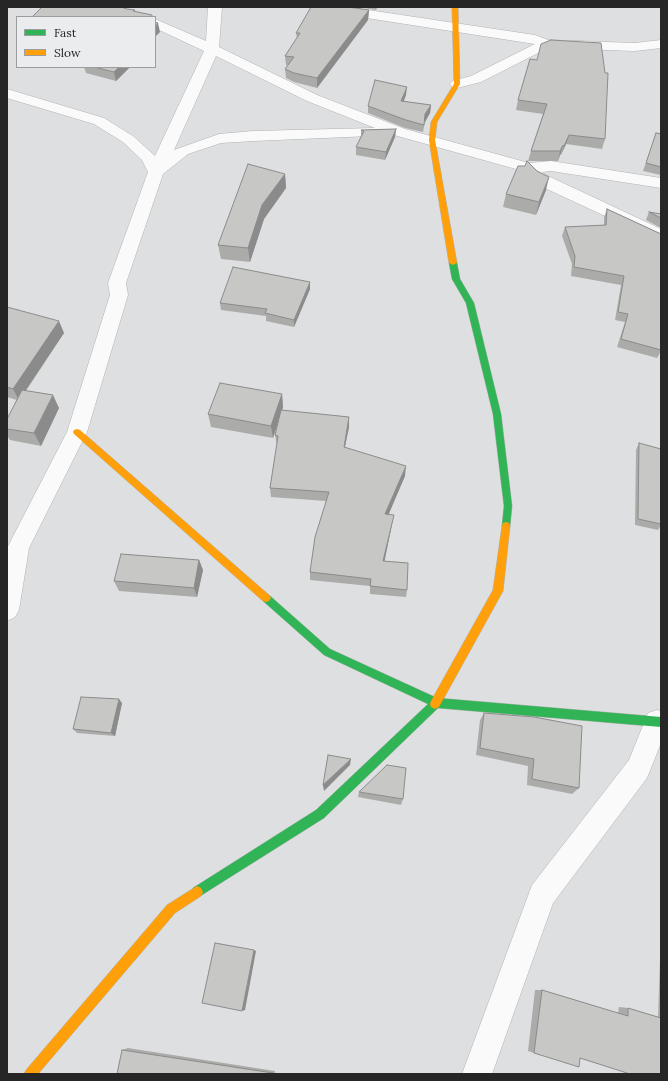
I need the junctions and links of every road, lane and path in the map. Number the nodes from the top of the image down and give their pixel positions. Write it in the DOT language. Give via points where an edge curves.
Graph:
graph roads {
  1 [pos="215,7"];
  2 [pos="321,7"];
  3 [pos="455,7"];
  4 [pos="156,24"];
  5 [pos="457,29"];
  6 [pos="546,44"];
  7 [pos="661,44"];
  8 [pos="212,49"];
  9 [pos="457,84"];
  10 [pos="7,93"];
  11 [pos="400,132"];
  12 [pos="432,140"];
  13 [pos="529,168"];
  14 [pos="156,172"];
  15 [pos="661,183"];
  16 [pos="661,236"];
  17 [pos="77,432"];
  18 [pos="7,610"];
  19 [pos="436,703"];
  20 [pos="659,722"];
  21 [pos="30,1074"];
  22 [pos="477,1074"];
  1 -- 8 [label="street"];
  2 -- 5 [label="street"];
  3 -- 5 [label="street"];
  4 -- 8 [label="street"];
  5 -- 6 [label="street" via="535,40"];
  5 -- 9 [label="street"];
  6 -- 7 [label="street"];
  6 -- 9 [label="street" via="476,79"];
  8 -- 11 [label="street" via="312,98"];
  8 -- 14 [label="street"];
  9 -- 12 [label="street" via="434,122"];
  10 -- 14 [label="street" via="99,121 128,139 149,158"];
  11 -- 12 [label="street"];
  11 -- 14 [label="street" via="219,139 182,151"];
  12 -- 13 [label="street"];
  12 -- 19 [label="street" via="456,279 470,303 497,414 508,506 498,591"];
  13 -- 15 [label="street" via="551,166"];
  13 -- 16 [label="street" via="540,179"];
  14 -- 17 [label="street" via="117,283 119,295"];
  17 -- 18 [label="street" via="18,548"];
  17 -- 19 [label="street" via="327,652"];
  19 -- 20 [label="street"];
  19 -- 21 [label="street" via="320,814 171,909"];
  20 -- 22 [label="street" via="638,769 542,895"];
}
